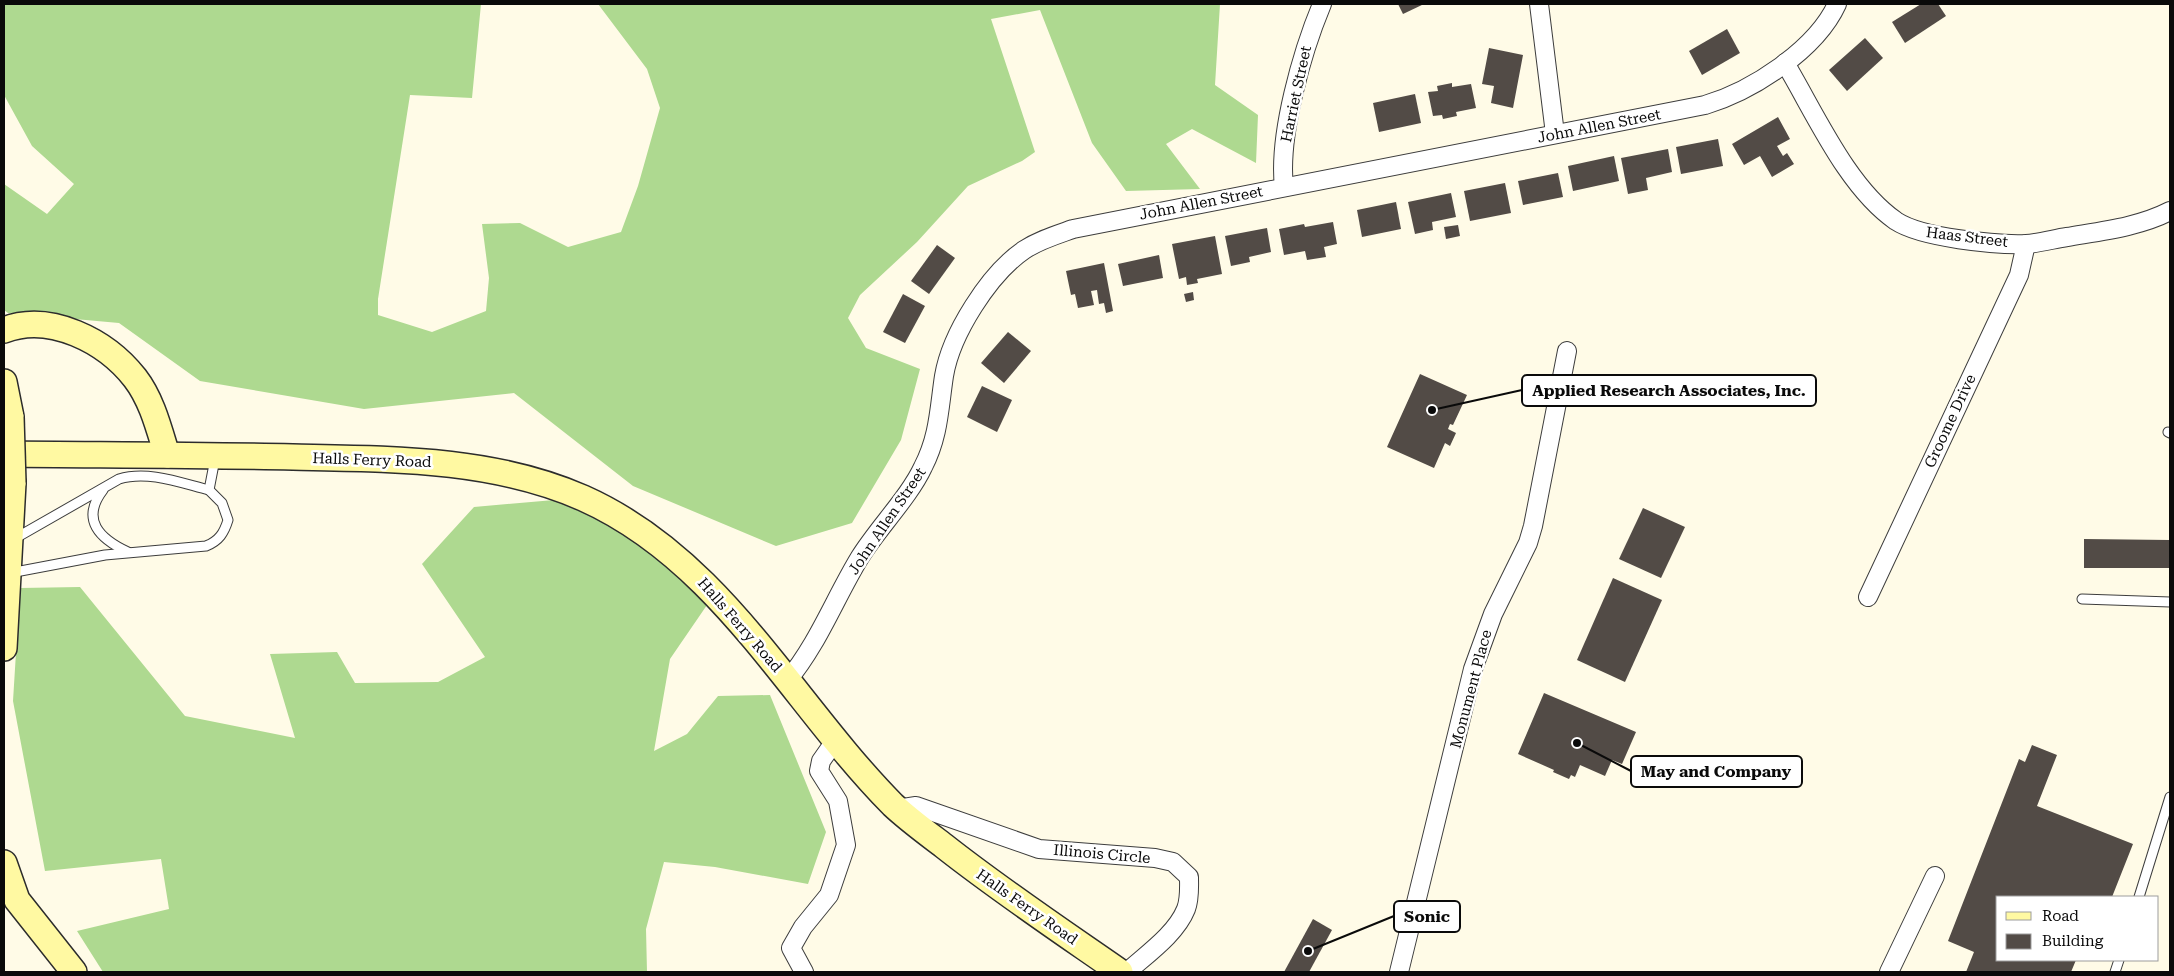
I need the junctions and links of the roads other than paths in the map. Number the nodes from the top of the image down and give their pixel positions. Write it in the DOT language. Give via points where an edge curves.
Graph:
graph roads {
  1 [pos="1322,4"];
  2 [pos="1540,4"];
  3 [pos="1837,4"];
  4 [pos="1785,63"];
  5 [pos="1555,134"];
  6 [pos="1284,187"];
  7 [pos="2170,211"];
  8 [pos="2026,244"];
  9 [pos="4,330"];
  10 [pos="1567,351"];
  11 [pos="4,382"];
  12 [pos="4,454"];
  13 [pos="167,455"];
  14 [pos="215,455"];
  15 [pos="104,488"];
  16 [pos="209,490"];
  17 [pos="9,542"];
  18 [pos="131,553"];
  19 [pos="8,574"];
  20 [pos="1868,596"];
  21 [pos="2082,599"];
  22 [pos="2170,602"];
  23 [pos="4,648"];
  24 [pos="787,681"];
  25 [pos="835,741"];
  26 [pos="2170,797"];
  27 [pos="897,809"];
  28 [pos="4,863"];
  29 [pos="1935,876"];
  30 [pos="2139,896"];
  31 [pos="74,972"];
  32 [pos="804,972"];
  33 [pos="1120,972"];
  34 [pos="1127,972"];
  35 [pos="1399,972"];
  36 [pos="1889,972"];
  1 -- 6 [label="street, Harriet Street" via="1298,77 1281,164"];
  2 -- 5 [label="street"];
  3 -- 4 [label="street, John Allen Street" via="1817,33"];
  4 -- 5 [label="street, John Allen Street" via="1729,98"];
  4 -- 8 [label="street, Haas Street" via="1845,165 1897,221 1916,230 1945,237"];
  5 -- 6 [label="street, John Allen Street"];
  6 -- 24 [label="street, John Allen Street" via="1073,229 1049,237 1024,251 1002,270 965,322 953,347 944,374 935,441 922,470 860,556 802,664"];
  7 -- 8 [label="street, Haas Street" via="2120,227"];
  8 -- 20 [label="street, Groome Drive" via="2019,275"];
  9 -- 13 [label="street" via="19,324 51,325 105,350 122,364 146,397"];
  10 -- 35 [label="street, Monument Place" via="1533,526 1488,626 1474,669"];
  11 -- 17 [label="street, bridge" via="11,417"];
  12 -- 13 [label="street, Halls Ferry Road"];
  13 -- 14 [label="street, Halls Ferry Road"];
  14 -- 16 [label="lane"];
  14 -- 24 [label="street, Halls Ferry Road" via="433,462 514,474 560,489 585,499 643,532 693,572 722,601"];
  15 -- 16 [label="lane" via="131,475"];
  15 -- 17 [label="lane"];
  15 -- 18 [label="lane" via="93,507 92,517 98,530 113,545"];
  16 -- 18 [label="lane" via="222,503 228,520 215,542 206,546"];
  17 -- 19 [label="street"];
  18 -- 19 [label="lane"];
  19 -- 23 [label="street"];
  21 -- 22 [label="lane"];
  24 -- 25 [label="street, Halls Ferry Road"];
  25 -- 27 [label="street, Halls Ferry Road"];
  25 -- 32 [label="street" via="821,760 819,771 838,801 846,844 829,895 791,948"];
  26 -- 30 [label="lane"];
  27 -- 33 [label="street, Halls Ferry Road" via="973,869"];
  27 -- 34 [label="street, Illinois Circle" via="916,806 1039,849 1173,862 1189,877 1186,909 1171,931"];
  28 -- 31 [label="street" via="18,900"];
  29 -- 36 [label="street"];
}
